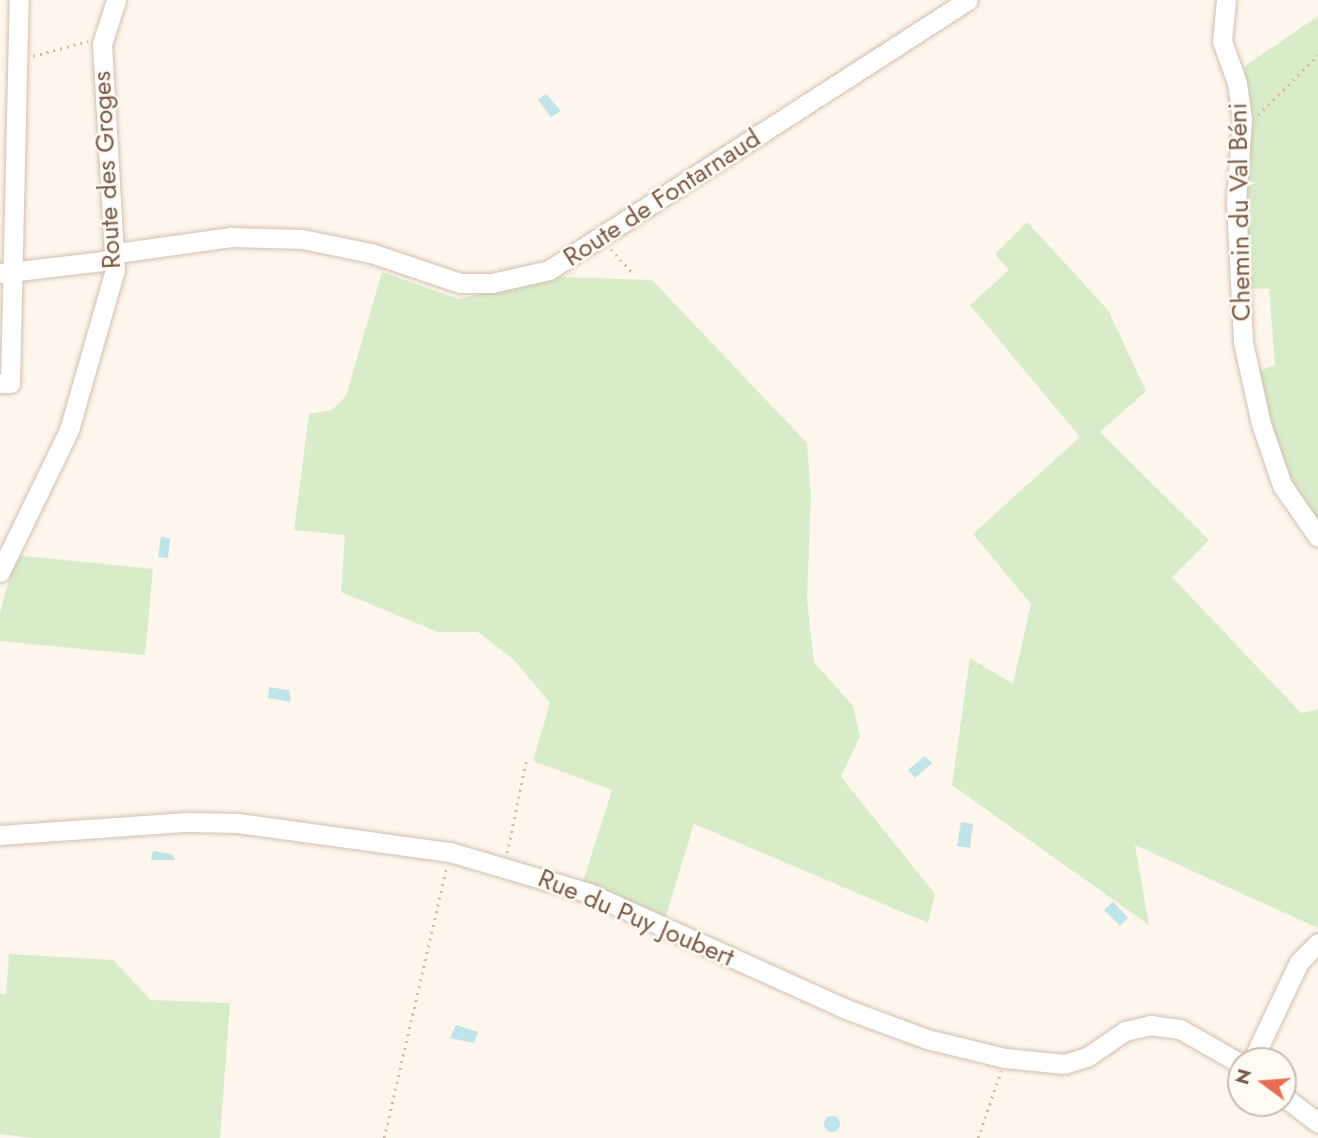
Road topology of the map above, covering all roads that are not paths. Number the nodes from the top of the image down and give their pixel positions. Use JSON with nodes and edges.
{"nodes":[{"id":1,"x":19,"y":0,"type":"edge"},
{"id":2,"x":116,"y":0,"type":"edge"},
{"id":3,"x":968,"y":0,"type":"edge"},
{"id":4,"x":1226,"y":0,"type":"edge"},
{"id":5,"x":9,"y":32,"type":"edge"},
{"id":6,"x":110,"y":257,"type":"junction"},
{"id":7,"x":6,"y":273,"type":"edge"},
{"id":8,"x":0,"y":383,"type":"edge"},
{"id":9,"x":1318,"y":537,"type":"edge"},
{"id":10,"x":6,"y":538,"type":"edge"},
{"id":11,"x":0,"y":572,"type":"edge"},
{"id":12,"x":0,"y":835,"type":"edge"},
{"id":13,"x":1318,"y":943,"type":"edge"},
{"id":14,"x":1259,"y":1047,"type":"edge"},
{"id":15,"x":1227,"y":1056,"type":"edge"},
{"id":16,"x":1297,"y":1107,"type":"edge"},
{"id":17,"x":1318,"y":1123,"type":"edge"}],
"edges":[{"from":1,"to":5,"type":"street"},
{"from":2,"to":6,"type":"street","name":"Route des Groges"},
{"from":3,"to":6,"type":"street","name":"Route de Fontarnaud"},
{"from":4,"to":9,"type":"street","name":"Chemin du Val Béni"},
{"from":5,"to":7,"type":"street"},
{"from":6,"to":7,"type":"street","name":"Route de Fontarnaud"},
{"from":6,"to":10,"type":"street","name":"Route des Groges"},
{"from":7,"to":8,"type":"street"},
{"from":10,"to":11,"type":"street","name":"Route des Groges"},
{"from":12,"to":15,"type":"street","name":"Rue du Puy Joubert"},
{"from":13,"to":14,"type":"street"},
{"from":16,"to":17,"type":"street"}]}
